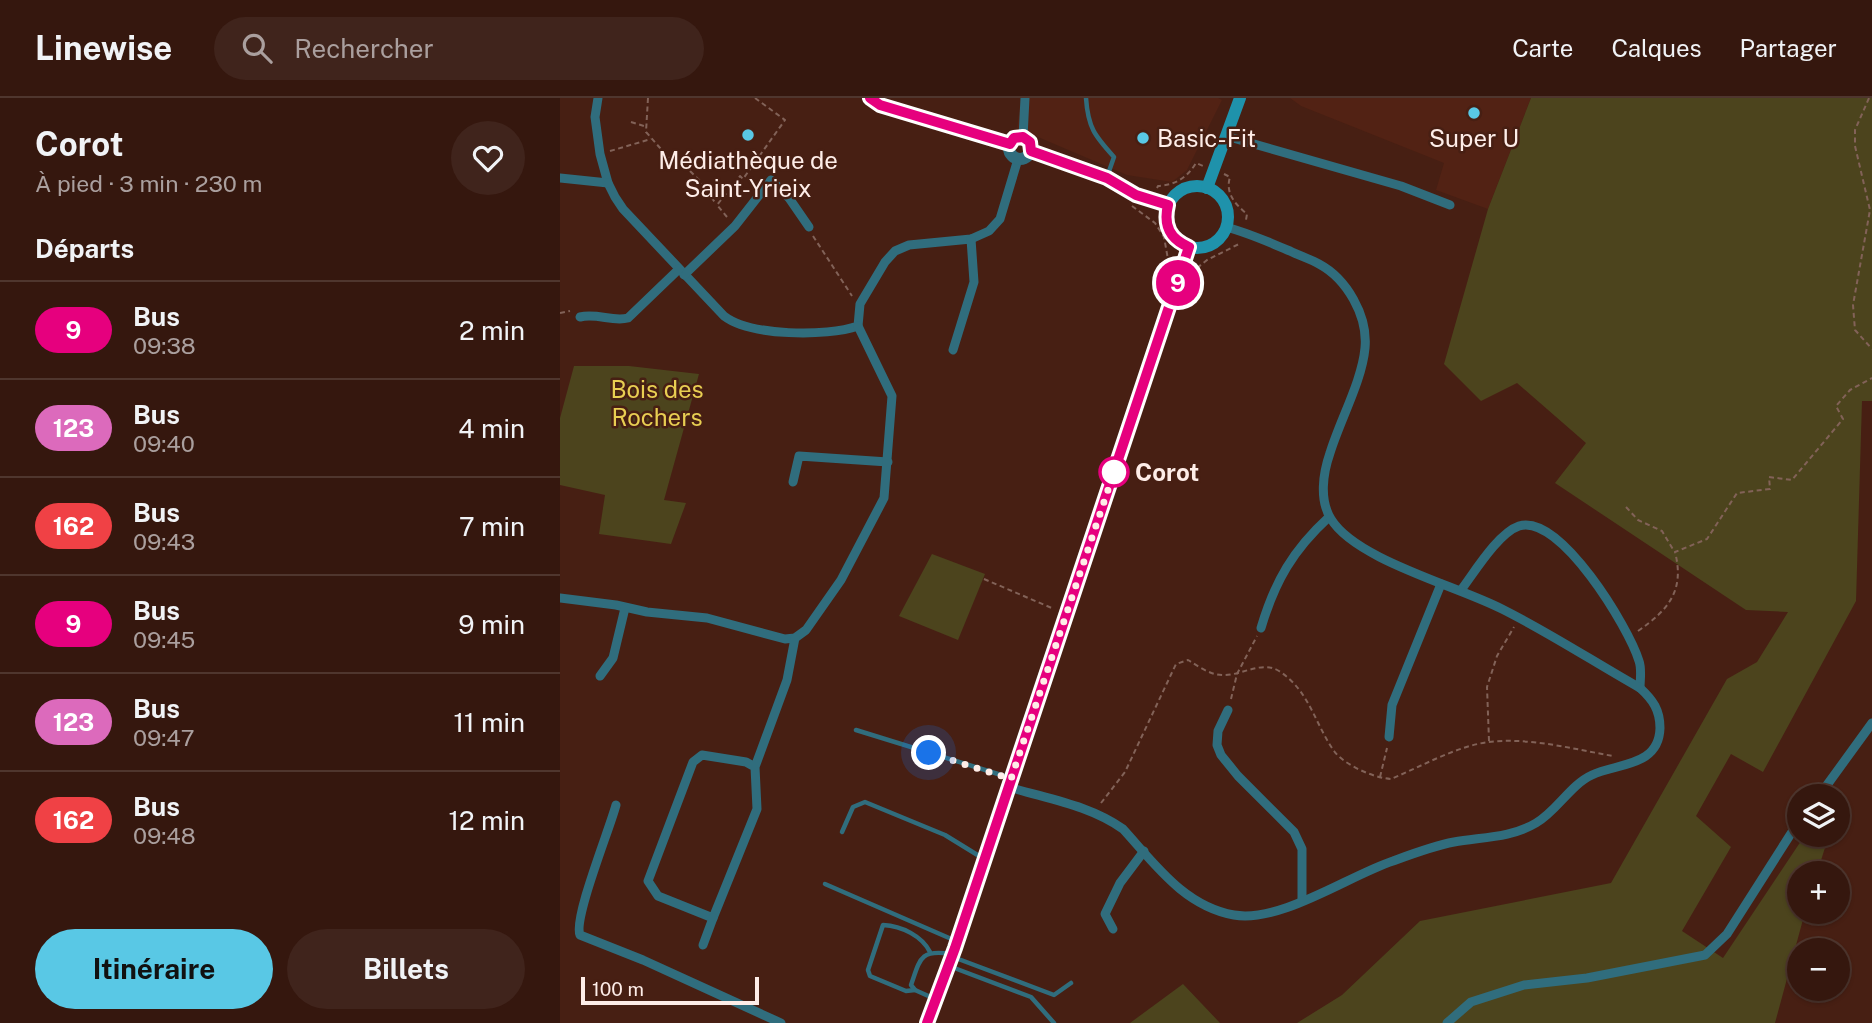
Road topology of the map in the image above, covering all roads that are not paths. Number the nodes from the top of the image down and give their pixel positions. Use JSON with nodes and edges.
{"nodes":[{"id":1,"x":598,"y":98,"type":"edge"},
{"id":2,"x":870,"y":98,"type":"edge"},
{"id":3,"x":1026,"y":98,"type":"edge"},
{"id":4,"x":1086,"y":98,"type":"edge"},
{"id":5,"x":1240,"y":98,"type":"edge"},
{"id":6,"x":1226,"y":136,"type":"junction"},
{"id":7,"x":1023,"y":137,"type":"junction"},
{"id":8,"x":1010,"y":144,"type":"junction"},
{"id":9,"x":1031,"y":151,"type":"junction"},
{"id":10,"x":1018,"y":159,"type":"junction"},
{"id":11,"x":560,"y":178,"type":"edge"},
{"id":12,"x":1107,"y":178,"type":"junction"},
{"id":13,"x":608,"y":183,"type":"junction"},
{"id":14,"x":1207,"y":188,"type":"junction"},
{"id":15,"x":1168,"y":205,"type":"junction"},
{"id":16,"x":1450,"y":205,"type":"dead end"},
{"id":17,"x":1226,"y":227,"type":"junction"},
{"id":18,"x":809,"y":228,"type":"road end"},
{"id":19,"x":971,"y":239,"type":"junction"},
{"id":20,"x":1189,"y":247,"type":"junction"},
{"id":21,"x":682,"y":272,"type":"junction"},
{"id":22,"x":580,"y":317,"type":"dead end"},
{"id":23,"x":858,"y":326,"type":"junction"},
{"id":24,"x":953,"y":350,"type":"dead end"},
{"id":25,"x":888,"y":462,"type":"junction"},
{"id":26,"x":793,"y":482,"type":"dead end"},
{"id":27,"x":1329,"y":517,"type":"junction"},
{"id":28,"x":1441,"y":584,"type":"junction"},
{"id":29,"x":1461,"y":590,"type":"junction"},
{"id":30,"x":560,"y":598,"type":"edge"},
{"id":31,"x":625,"y":608,"type":"junction"},
{"id":32,"x":1261,"y":628,"type":"road end"},
{"id":33,"x":796,"y":638,"type":"junction"},
{"id":34,"x":600,"y":676,"type":"dead end"},
{"id":35,"x":1640,"y":688,"type":"junction"},
{"id":36,"x":1228,"y":710,"type":"road end"},
{"id":37,"x":1872,"y":723,"type":"edge"},
{"id":38,"x":856,"y":730,"type":"dead end"},
{"id":39,"x":1389,"y":737,"type":"road end"},
{"id":40,"x":754,"y":767,"type":"junction"},
{"id":41,"x":1010,"y":783,"type":"junction"},
{"id":42,"x":1828,"y":784,"type":"edge"},
{"id":43,"x":617,"y":805,"type":"dead end"},
{"id":44,"x":842,"y":832,"type":"dead end"},
{"id":45,"x":1787,"y":840,"type":"edge"},
{"id":46,"x":1144,"y":851,"type":"junction"},
{"id":47,"x":985,"y":859,"type":"junction"},
{"id":48,"x":825,"y":884,"type":"dead end"},
{"id":49,"x":1302,"y":901,"type":"junction"},
{"id":50,"x":713,"y":918,"type":"junction"},
{"id":51,"x":1113,"y":929,"type":"dead end"},
{"id":52,"x":957,"y":941,"type":"junction"},
{"id":53,"x":703,"y":945,"type":"dead end"},
{"id":54,"x":930,"y":952,"type":"junction"},
{"id":55,"x":951,"y":959,"type":"junction"},
{"id":56,"x":1071,"y":983,"type":"dead end"},
{"id":57,"x":915,"y":990,"type":"junction"},
{"id":58,"x":936,"y":999,"type":"junction"},
{"id":59,"x":780,"y":1023,"type":"edge"},
{"id":60,"x":927,"y":1023,"type":"edge"},
{"id":61,"x":1054,"y":1023,"type":"edge"},
{"id":62,"x":1447,"y":1023,"type":"edge"}],
"edges":[{"from":1,"to":13,"type":"street"},
{"from":2,"to":8,"type":"street"},
{"from":3,"to":7,"type":"street"},
{"from":4,"to":12,"type":"lane"},
{"from":5,"to":6,"type":"main road"},
{"from":6,"to":14,"type":"main road"},
{"from":6,"to":16,"type":"street"},
{"from":7,"to":8,"type":"street"},
{"from":7,"to":9,"type":"street"},
{"from":8,"to":10,"type":"street"},
{"from":9,"to":10,"type":"street"},
{"from":9,"to":12,"type":"street"},
{"from":10,"to":19,"type":"street"},
{"from":11,"to":13,"type":"street"},
{"from":12,"to":15,"type":"street"},
{"from":13,"to":21,"type":"street"},
{"from":14,"to":15,"type":"main road"},
{"from":14,"to":17,"type":"main road"},
{"from":15,"to":20,"type":"main road"},
{"from":17,"to":20,"type":"main road"},
{"from":17,"to":27,"type":"street"},
{"from":18,"to":21,"type":"street"},
{"from":19,"to":23,"type":"street"},
{"from":19,"to":24,"type":"street"},
{"from":20,"to":41,"type":"main road"},
{"from":21,"to":22,"type":"street"},
{"from":21,"to":23,"type":"street"},
{"from":23,"to":25,"type":"street"},
{"from":25,"to":26,"type":"street"},
{"from":25,"to":33,"type":"street"},
{"from":27,"to":28,"type":"street"},
{"from":27,"to":32,"type":"street"},
{"from":28,"to":29,"type":"street"},
{"from":28,"to":39,"type":"street"},
{"from":29,"to":35,"type":"street"},
{"from":29,"to":35,"type":"street"},
{"from":30,"to":31,"type":"street"},
{"from":31,"to":33,"type":"street"},
{"from":31,"to":34,"type":"street"},
{"from":33,"to":40,"type":"street"},
{"from":35,"to":49,"type":"street"},
{"from":36,"to":49,"type":"street"},
{"from":37,"to":42,"type":"street"},
{"from":38,"to":41,"type":"lane"},
{"from":40,"to":50,"type":"street"},
{"from":40,"to":50,"type":"street"},
{"from":41,"to":46,"type":"street"},
{"from":41,"to":47,"type":"main road"},
{"from":43,"to":59,"type":"street"},
{"from":44,"to":47,"type":"lane"},
{"from":45,"to":62,"type":"street"},
{"from":46,"to":49,"type":"street"},
{"from":46,"to":51,"type":"street"},
{"from":47,"to":52,"type":"main road"},
{"from":48,"to":52,"type":"lane"},
{"from":50,"to":53,"type":"street"},
{"from":52,"to":55,"type":"main road"},
{"from":54,"to":55,"type":"lane"},
{"from":54,"to":57,"type":"lane"},
{"from":54,"to":57,"type":"lane"},
{"from":55,"to":56,"type":"lane"},
{"from":55,"to":58,"type":"main road"},
{"from":55,"to":61,"type":"lane"},
{"from":57,"to":58,"type":"lane"},
{"from":58,"to":60,"type":"main road"}]}
